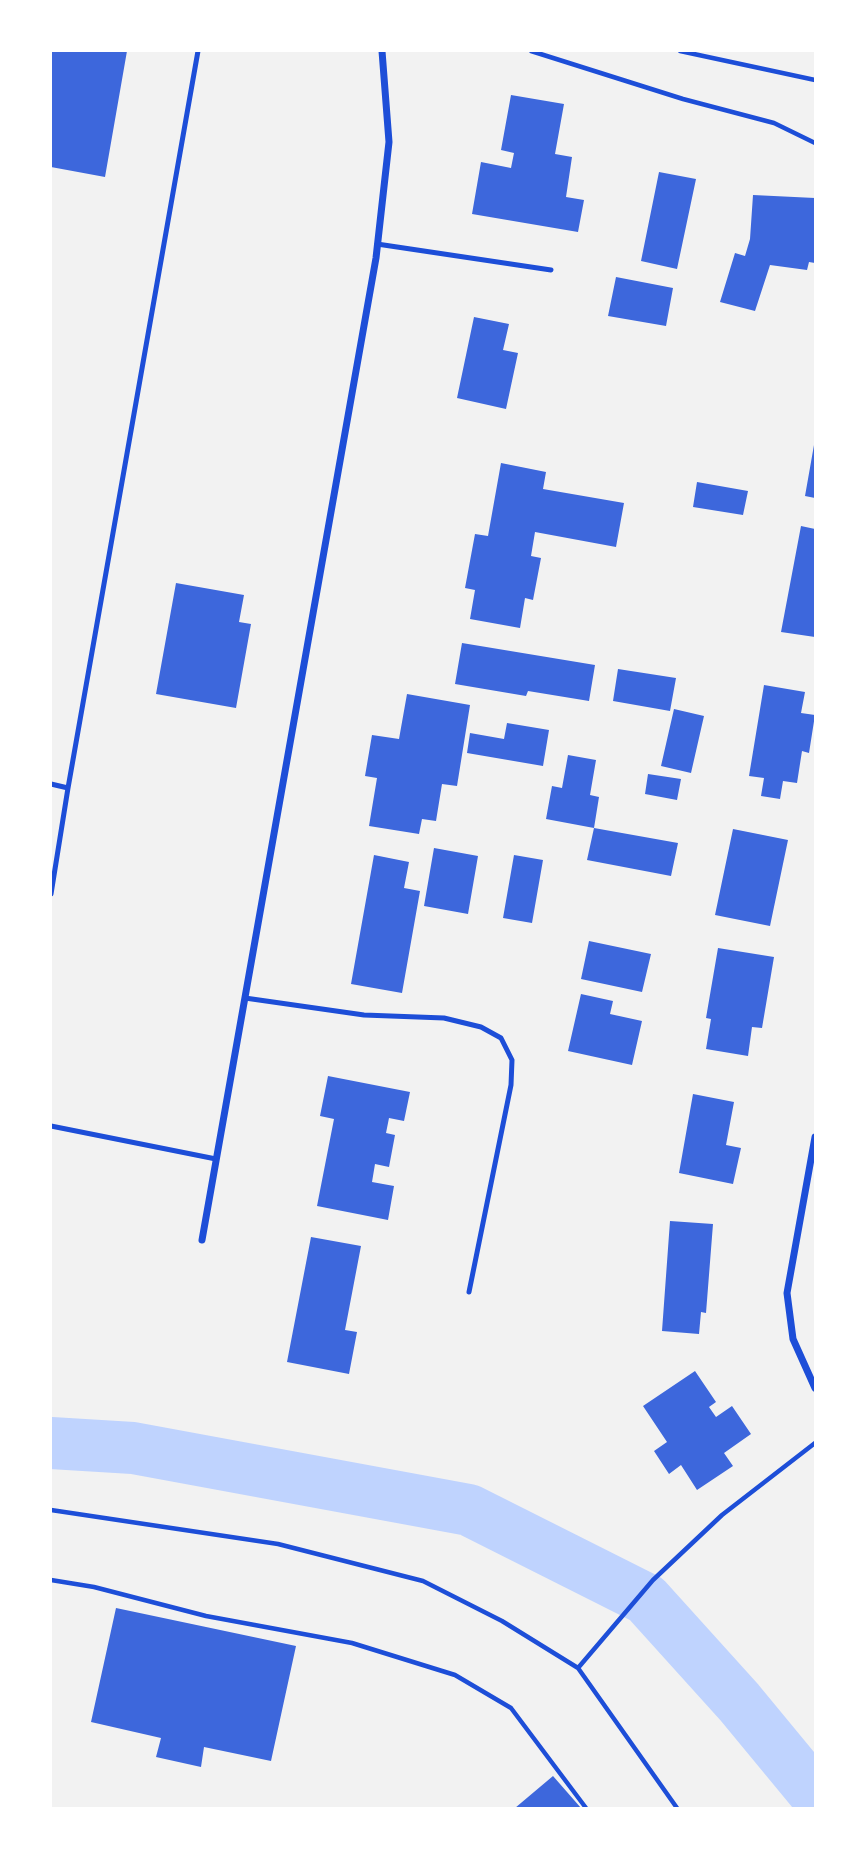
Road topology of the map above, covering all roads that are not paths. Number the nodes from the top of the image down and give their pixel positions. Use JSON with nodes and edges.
{"nodes":[{"id":1,"x":198,"y":51,"type":"edge"},
{"id":2,"x":382,"y":51,"type":"edge"},
{"id":3,"x":377,"y":244,"type":"junction"},
{"id":4,"x":551,"y":270,"type":"dead end"},
{"id":5,"x":51,"y":785,"type":"edge"},
{"id":6,"x":68,"y":788,"type":"junction"},
{"id":7,"x":51,"y":894,"type":"edge"},
{"id":8,"x":245,"y":998,"type":"junction"},
{"id":9,"x":51,"y":1126,"type":"edge"},
{"id":10,"x":815,"y":1137,"type":"edge"},
{"id":11,"x":216,"y":1159,"type":"junction"},
{"id":12,"x":202,"y":1240,"type":"dead end"},
{"id":13,"x":469,"y":1292,"type":"dead end"},
{"id":14,"x":815,"y":1388,"type":"edge"}],
"edges":[{"from":1,"to":6,"type":"lane"},
{"from":2,"to":3,"type":"street"},
{"from":3,"to":4,"type":"lane"},
{"from":3,"to":8,"type":"street"},
{"from":5,"to":6,"type":"lane"},
{"from":6,"to":7,"type":"lane"},
{"from":8,"to":11,"type":"street"},
{"from":8,"to":13,"type":"lane"},
{"from":9,"to":11,"type":"lane"},
{"from":10,"to":14,"type":"street"},
{"from":11,"to":12,"type":"street"}]}
